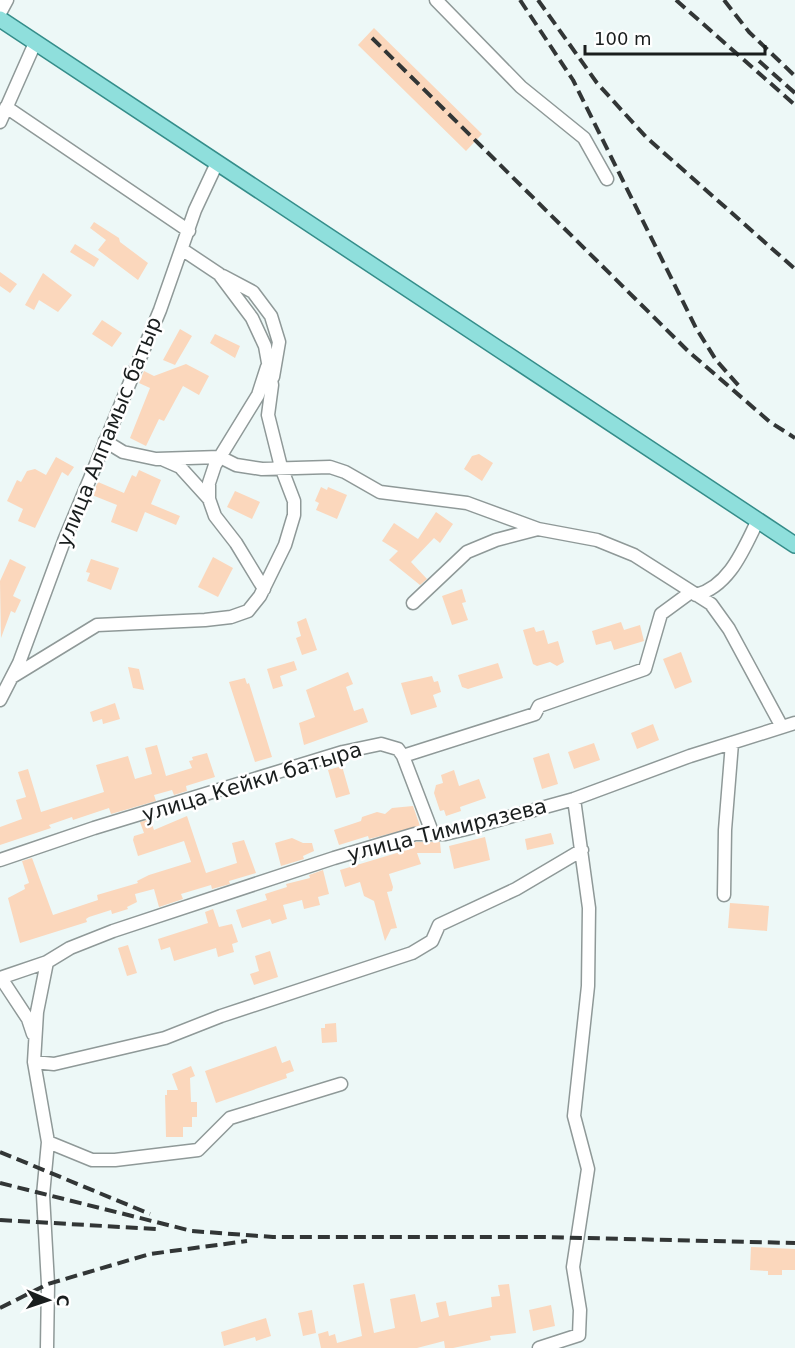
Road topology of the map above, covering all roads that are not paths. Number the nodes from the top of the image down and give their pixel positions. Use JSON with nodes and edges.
{"nodes":[{"id":1,"x":8,"y":0,"type":"edge"},
{"id":2,"x":436,"y":0,"type":"edge"},
{"id":3,"x":0,"y":13,"type":"edge"},
{"id":4,"x":0,"y":19,"type":"edge"},
{"id":5,"x":36,"y":43,"type":"junction"},
{"id":6,"x":2,"y":113,"type":"edge"},
{"id":7,"x":217,"y":163,"type":"junction"},
{"id":8,"x":607,"y":179,"type":"dead end"},
{"id":9,"x":189,"y":231,"type":"junction"},
{"id":10,"x":183,"y":250,"type":"junction"},
{"id":11,"x":219,"y":274,"type":"junction"},
{"id":12,"x":268,"y":363,"type":"junction"},
{"id":13,"x":272,"y":386,"type":"junction"},
{"id":14,"x":105,"y":441,"type":"junction"},
{"id":15,"x":220,"y":457,"type":"junction"},
{"id":16,"x":163,"y":459,"type":"junction"},
{"id":17,"x":281,"y":467,"type":"junction"},
{"id":18,"x":209,"y":499,"type":"junction"},
{"id":19,"x":758,"y":520,"type":"junction"},
{"id":20,"x":538,"y":529,"type":"junction"},
{"id":21,"x":795,"y":545,"type":"edge"},
{"id":22,"x":264,"y":589,"type":"junction"},
{"id":23,"x":694,"y":593,"type":"junction"},
{"id":24,"x":412,"y":603,"type":"dead end"},
{"id":25,"x":12,"y":677,"type":"junction"},
{"id":26,"x":0,"y":700,"type":"edge"},
{"id":27,"x":795,"y":723,"type":"edge"},
{"id":28,"x":782,"y":727,"type":"junction"},
{"id":29,"x":732,"y":743,"type":"junction"},
{"id":30,"x":403,"y":756,"type":"junction"},
{"id":31,"x":574,"y":799,"type":"junction"},
{"id":32,"x":432,"y":832,"type":"junction"},
{"id":33,"x":582,"y":850,"type":"junction"},
{"id":34,"x":0,"y":860,"type":"edge"},
{"id":35,"x":724,"y":895,"type":"dead end"},
{"id":36,"x":47,"y":962,"type":"junction"},
{"id":37,"x":0,"y":978,"type":"edge"},
{"id":38,"x":34,"y":1038,"type":"junction"},
{"id":39,"x":34,"y":1062,"type":"junction"},
{"id":40,"x":341,"y":1084,"type":"dead end"},
{"id":41,"x":48,"y":1142,"type":"junction"},
{"id":42,"x":47,"y":1348,"type":"edge"},
{"id":43,"x":539,"y":1348,"type":"edge"}],
"edges":[{"from":1,"to":3,"type":"street"},
{"from":2,"to":8,"type":"street"},
{"from":4,"to":5,"type":"main road"},
{"from":5,"to":6,"type":"street"},
{"from":5,"to":7,"type":"main road"},
{"from":6,"to":9,"type":"street"},
{"from":7,"to":9,"type":"street","name":"улица Алпамыс батыр"},
{"from":7,"to":19,"type":"main road"},
{"from":9,"to":10,"type":"street","name":"улица Алпамыс батыр"},
{"from":10,"to":11,"type":"street"},
{"from":10,"to":14,"type":"street","name":"улица Алпамыс батыр"},
{"from":11,"to":12,"type":"street"},
{"from":11,"to":13,"type":"street"},
{"from":12,"to":13,"type":"street"},
{"from":12,"to":15,"type":"street"},
{"from":13,"to":17,"type":"street"},
{"from":14,"to":16,"type":"street"},
{"from":14,"to":25,"type":"street","name":"улица Алпамыс батыр"},
{"from":15,"to":16,"type":"street"},
{"from":15,"to":17,"type":"street"},
{"from":15,"to":18,"type":"street"},
{"from":16,"to":18,"type":"street"},
{"from":17,"to":20,"type":"street"},
{"from":17,"to":22,"type":"street"},
{"from":18,"to":22,"type":"street"},
{"from":19,"to":21,"type":"main road"},
{"from":19,"to":23,"type":"street"},
{"from":20,"to":23,"type":"street"},
{"from":20,"to":24,"type":"street"},
{"from":22,"to":25,"type":"street"},
{"from":23,"to":28,"type":"street"},
{"from":23,"to":30,"type":"street"},
{"from":25,"to":26,"type":"street","name":"улица Алпамыс батыр"},
{"from":27,"to":28,"type":"street","name":"улица Тимирязева"},
{"from":28,"to":29,"type":"street","name":"улица Тимирязева"},
{"from":29,"to":31,"type":"street","name":"улица Тимирязева"},
{"from":29,"to":35,"type":"street"},
{"from":30,"to":32,"type":"street"},
{"from":30,"to":34,"type":"street","name":"улица Кейки батыра"},
{"from":31,"to":32,"type":"street","name":"улица Тимирязева"},
{"from":31,"to":33,"type":"street"},
{"from":32,"to":36,"type":"street","name":"улица Тимирязева"},
{"from":33,"to":39,"type":"street"},
{"from":33,"to":43,"type":"street"},
{"from":36,"to":37,"type":"street","name":"улица Тимирязева"},
{"from":36,"to":38,"type":"street"},
{"from":37,"to":38,"type":"street"},
{"from":38,"to":39,"type":"street"},
{"from":39,"to":41,"type":"street"},
{"from":40,"to":41,"type":"street"},
{"from":41,"to":42,"type":"street"}]}
